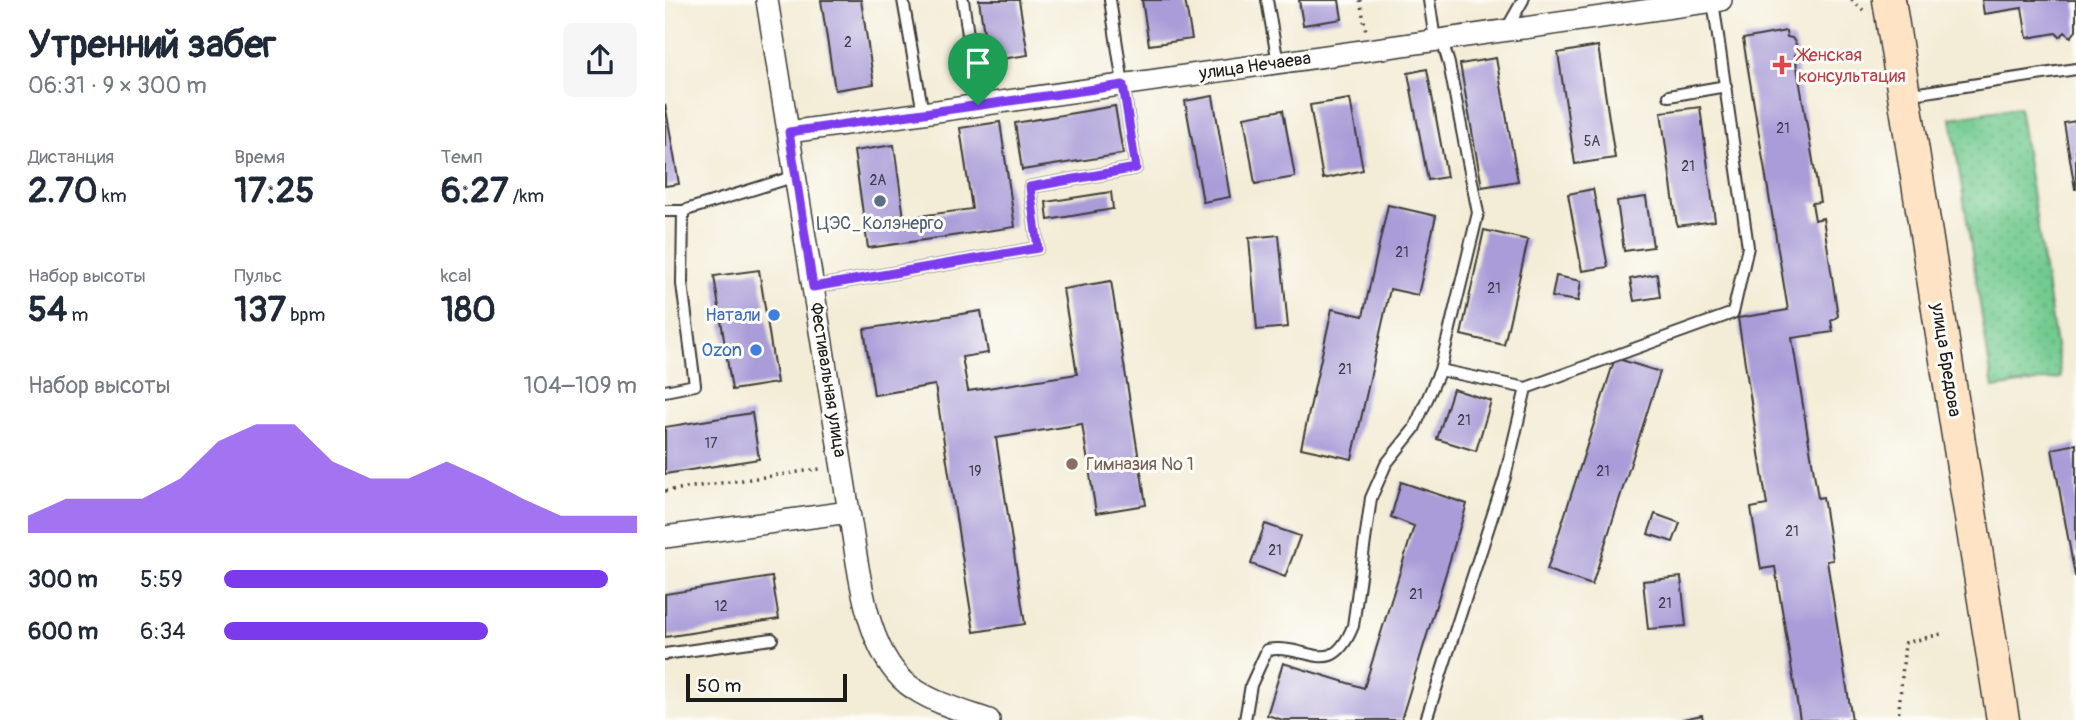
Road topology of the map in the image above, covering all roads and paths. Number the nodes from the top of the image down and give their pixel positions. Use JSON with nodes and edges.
{"nodes":[{"id":1,"x":767,"y":0,"type":"edge"},
{"id":2,"x":902,"y":0,"type":"edge"},
{"id":3,"x":963,"y":0,"type":"edge"},
{"id":4,"x":1110,"y":0,"type":"edge"},
{"id":5,"x":1267,"y":0,"type":"edge"},
{"id":6,"x":1360,"y":0,"type":"edge"},
{"id":7,"x":1429,"y":0,"type":"edge"},
{"id":8,"x":1517,"y":0,"type":"edge"},
{"id":9,"x":1523,"y":0,"type":"edge"},
{"id":10,"x":1889,"y":0,"type":"edge"},
{"id":11,"x":1717,"y":1,"type":"edge"},
{"id":12,"x":1506,"y":30,"type":"junction"},
{"id":13,"x":1367,"y":37,"type":"dead end"},
{"id":14,"x":1439,"y":40,"type":"junction"},
{"id":15,"x":1278,"y":63,"type":"junction"},
{"id":16,"x":2076,"y":69,"type":"edge"},
{"id":17,"x":1123,"y":85,"type":"junction"},
{"id":18,"x":1725,"y":86,"type":"junction"},
{"id":19,"x":1904,"y":95,"type":"junction"},
{"id":20,"x":1669,"y":96,"type":"dead end"},
{"id":21,"x":978,"y":105,"type":"junction"},
{"id":22,"x":923,"y":113,"type":"junction"},
{"id":23,"x":789,"y":132,"type":"junction"},
{"id":24,"x":796,"y":176,"type":"junction"},
{"id":25,"x":665,"y":211,"type":"edge"},
{"id":26,"x":683,"y":211,"type":"junction"},
{"id":27,"x":813,"y":287,"type":"junction"},
{"id":28,"x":1440,"y":370,"type":"junction"},
{"id":29,"x":1526,"y":388,"type":"junction"},
{"id":30,"x":665,"y":391,"type":"edge"},
{"id":31,"x":842,"y":465,"type":"junction"},
{"id":32,"x":665,"y":491,"type":"edge"},
{"id":33,"x":849,"y":512,"type":"junction"},
{"id":34,"x":665,"y":537,"type":"edge"},
{"id":35,"x":1945,"y":633,"type":"dead end"},
{"id":36,"x":772,"y":639,"type":"dead end"},
{"id":37,"x":665,"y":654,"type":"edge"},
{"id":38,"x":989,"y":720,"type":"edge"},
{"id":39,"x":1245,"y":720,"type":"edge"},
{"id":40,"x":1426,"y":720,"type":"edge"},
{"id":41,"x":1898,"y":720,"type":"edge"},
{"id":42,"x":2003,"y":720,"type":"edge"}],
"edges":[{"from":1,"to":23,"type":"street","name":"Фестивальная улица"},
{"from":2,"to":22,"type":"lane"},
{"from":3,"to":21,"type":"lane"},
{"from":4,"to":17,"type":"lane"},
{"from":5,"to":15,"type":"lane"},
{"from":6,"to":13,"type":"path"},
{"from":7,"to":14,"type":"lane"},
{"from":8,"to":12,"type":"lane"},
{"from":9,"to":12,"type":"lane"},
{"from":10,"to":19,"type":"street","name":"улица Бредова"},
{"from":11,"to":12,"type":"street","name":"улица Нечаева"},
{"from":11,"to":18,"type":"lane"},
{"from":12,"to":14,"type":"street","name":"улица Нечаева"},
{"from":14,"to":15,"type":"street","name":"улица Нечаева"},
{"from":14,"to":28,"type":"lane"},
{"from":15,"to":17,"type":"street","name":"улица Нечаева"},
{"from":16,"to":19,"type":"lane"},
{"from":17,"to":21,"type":"street","name":"улица Нечаева"},
{"from":17,"to":27,"type":"lane"},
{"from":18,"to":20,"type":"lane"},
{"from":18,"to":29,"type":"lane"},
{"from":19,"to":42,"type":"street","name":"улица Бредова"},
{"from":21,"to":22,"type":"street","name":"улица Нечаева"},
{"from":22,"to":23,"type":"street","name":"улица Нечаева"},
{"from":23,"to":24,"type":"street","name":"Фестивальная улица"},
{"from":24,"to":26,"type":"lane"},
{"from":24,"to":27,"type":"street","name":"Фестивальная улица"},
{"from":25,"to":26,"type":"lane"},
{"from":26,"to":30,"type":"lane"},
{"from":27,"to":31,"type":"street","name":"Фестивальная улица"},
{"from":28,"to":29,"type":"lane"},
{"from":28,"to":39,"type":"lane"},
{"from":29,"to":40,"type":"lane"},
{"from":31,"to":32,"type":"path"},
{"from":31,"to":33,"type":"street","name":"Фестивальная улица"},
{"from":33,"to":34,"type":"street"},
{"from":33,"to":38,"type":"street","name":"Фестивальная улица"},
{"from":35,"to":41,"type":"path"},
{"from":36,"to":37,"type":"lane"}]}
